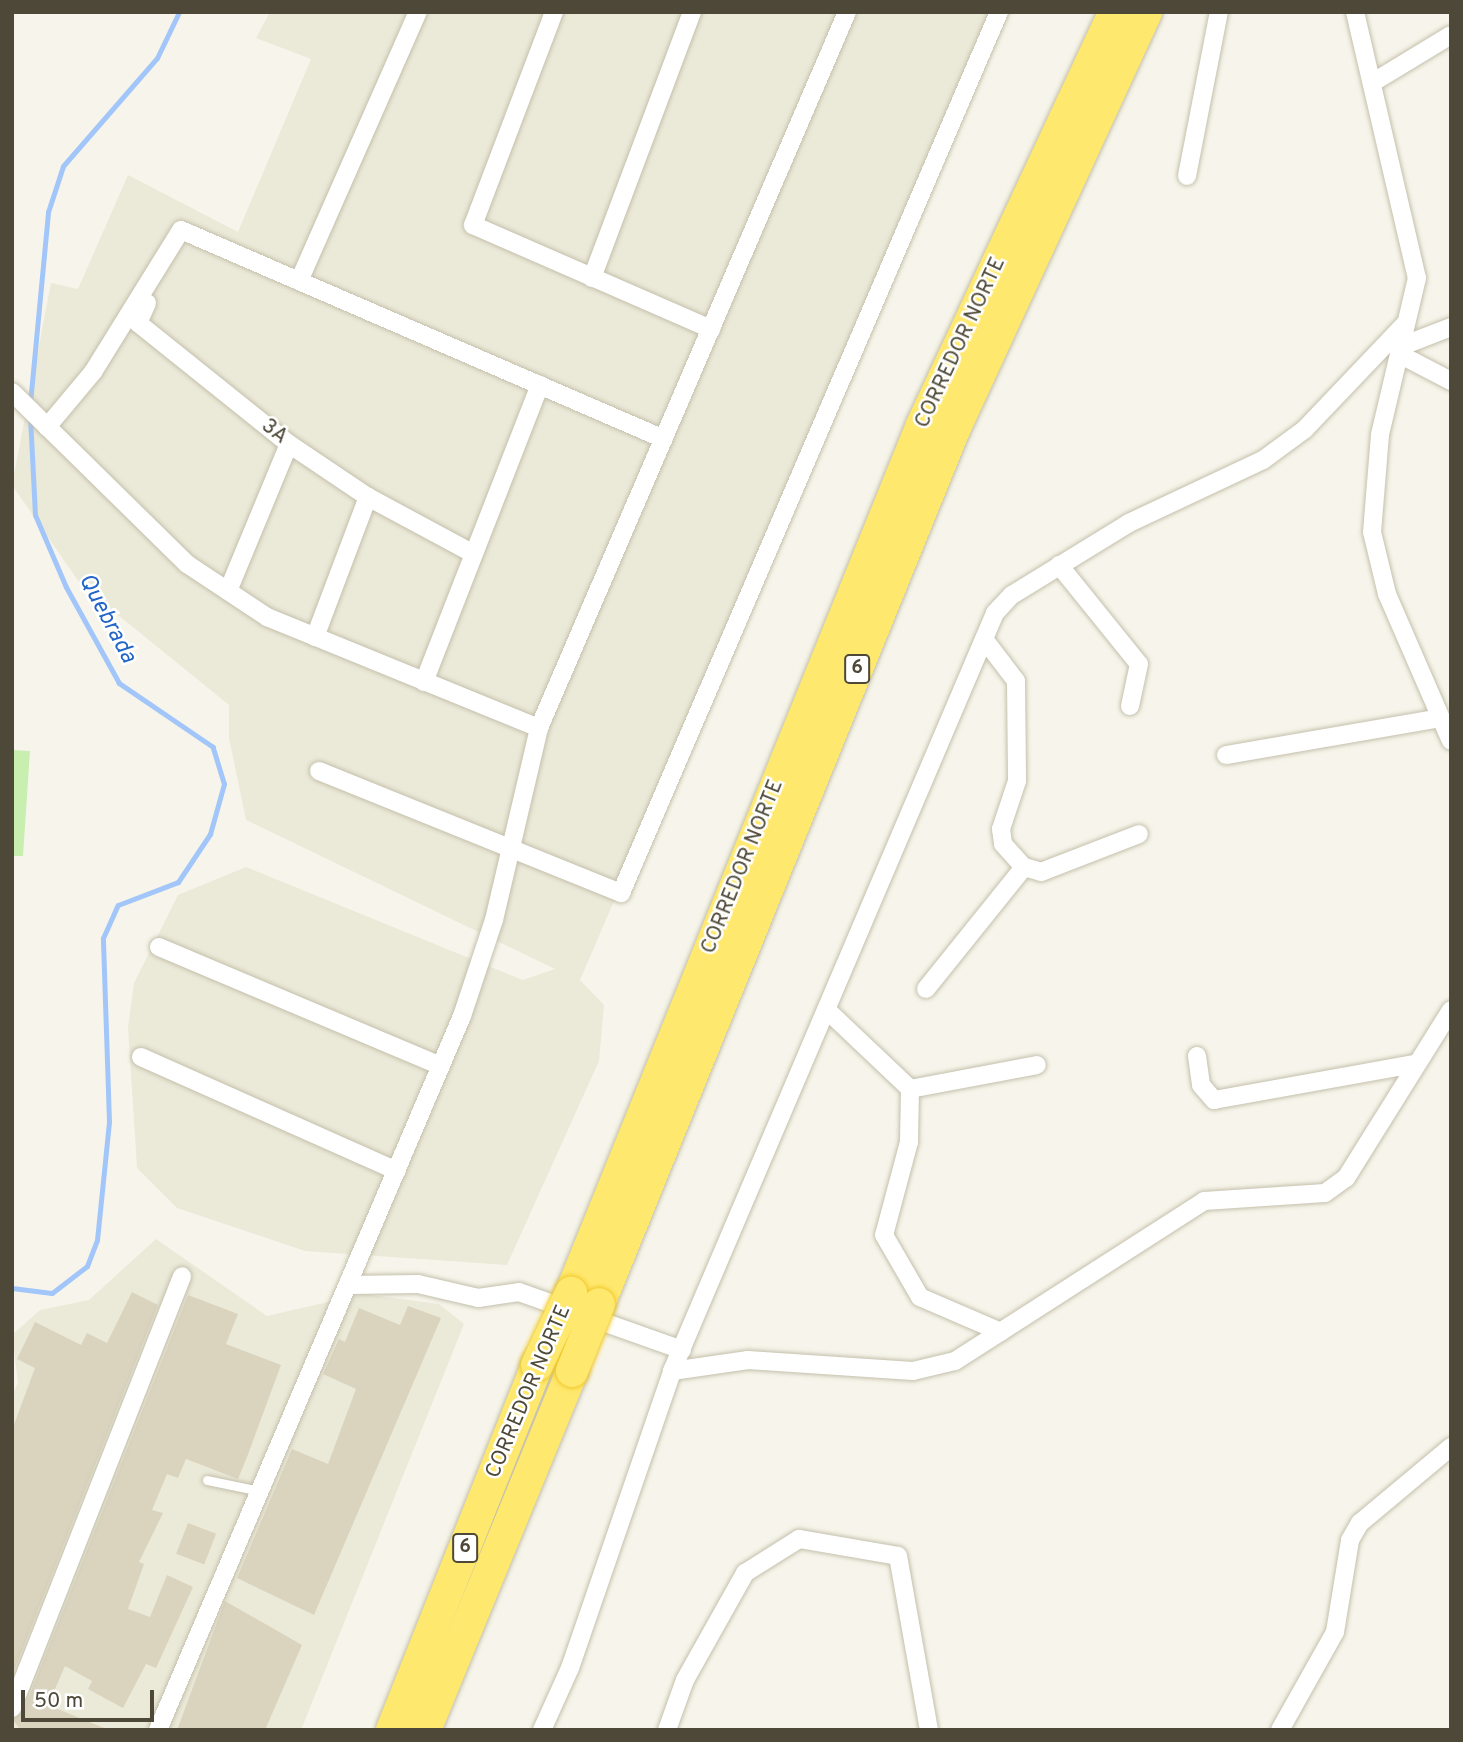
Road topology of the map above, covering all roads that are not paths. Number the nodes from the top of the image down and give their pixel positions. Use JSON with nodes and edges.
{"nodes":[{"id":1,"x":418,"y":12,"type":"edge"},
{"id":2,"x":554,"y":12,"type":"edge"},
{"id":3,"x":692,"y":12,"type":"edge"},
{"id":4,"x":846,"y":12,"type":"edge"},
{"id":5,"x":999,"y":12,"type":"edge"},
{"id":6,"x":1146,"y":12,"type":"edge"},
{"id":7,"x":1219,"y":12,"type":"edge"},
{"id":8,"x":1355,"y":12,"type":"edge"},
{"id":9,"x":1117,"y":29,"type":"edge"},
{"id":10,"x":1451,"y":35,"type":"edge"},
{"id":11,"x":1372,"y":83,"type":"junction"},
{"id":12,"x":1187,"y":176,"type":"dead end"},
{"id":13,"x":159,"y":266,"type":"junction"},
{"id":14,"x":592,"y":278,"type":"junction"},
{"id":15,"x":300,"y":279,"type":"junction"},
{"id":16,"x":1406,"y":323,"type":"junction"},
{"id":17,"x":1451,"y":327,"type":"edge"},
{"id":18,"x":711,"y":329,"type":"junction"},
{"id":19,"x":1400,"y":350,"type":"junction"},
{"id":20,"x":1451,"y":381,"type":"edge"},
{"id":21,"x":540,"y":385,"type":"junction"},
{"id":22,"x":12,"y":392,"type":"edge"},
{"id":23,"x":44,"y":424,"type":"junction"},
{"id":24,"x":664,"y":439,"type":"junction"},
{"id":25,"x":289,"y":444,"type":"junction"},
{"id":26,"x":368,"y":497,"type":"junction"},
{"id":27,"x":474,"y":554,"type":"junction"},
{"id":28,"x":1059,"y":565,"type":"junction"},
{"id":29,"x":228,"y":591,"type":"junction"},
{"id":30,"x":315,"y":636,"type":"junction"},
{"id":31,"x":984,"y":639,"type":"junction"},
{"id":32,"x":424,"y":682,"type":"junction"},
{"id":33,"x":1130,"y":706,"type":"dead end"},
{"id":34,"x":1440,"y":718,"type":"junction"},
{"id":35,"x":539,"y":728,"type":"junction"},
{"id":36,"x":1451,"y":741,"type":"edge"},
{"id":37,"x":1226,"y":755,"type":"dead end"},
{"id":38,"x":319,"y":771,"type":"dead end"},
{"id":39,"x":1139,"y":834,"type":"dead end"},
{"id":40,"x":509,"y":847,"type":"junction"},
{"id":41,"x":1024,"y":867,"type":"junction"},
{"id":42,"x":159,"y":947,"type":"dead end"},
{"id":43,"x":926,"y":989,"type":"dead end"},
{"id":44,"x":1451,"y":1010,"type":"edge"},
{"id":45,"x":829,"y":1012,"type":"junction"},
{"id":46,"x":1197,"y":1056,"type":"dead end"},
{"id":47,"x":141,"y":1057,"type":"dead end"},
{"id":48,"x":1415,"y":1064,"type":"junction"},
{"id":49,"x":1037,"y":1065,"type":"dead end"},
{"id":50,"x":441,"y":1066,"type":"junction"},
{"id":51,"x":910,"y":1089,"type":"junction"},
{"id":52,"x":397,"y":1171,"type":"junction"},
{"id":53,"x":182,"y":1276,"type":"dead end"},
{"id":54,"x":348,"y":1285,"type":"junction"},
{"id":55,"x":585,"y":1299,"type":"junction"},
{"id":56,"x":1001,"y":1332,"type":"junction"},
{"id":57,"x":682,"y":1350,"type":"junction"},
{"id":58,"x":673,"y":1371,"type":"junction"},
{"id":59,"x":1451,"y":1447,"type":"edge"},
{"id":60,"x":207,"y":1480,"type":"dead end"},
{"id":61,"x":260,"y":1491,"type":"junction"},
{"id":62,"x":12,"y":1708,"type":"edge"},
{"id":63,"x":158,"y":1730,"type":"edge"},
{"id":64,"x":392,"y":1730,"type":"edge"},
{"id":65,"x":425,"y":1730,"type":"edge"},
{"id":66,"x":541,"y":1730,"type":"edge"},
{"id":67,"x":667,"y":1730,"type":"edge"},
{"id":68,"x":929,"y":1730,"type":"edge"},
{"id":69,"x":1280,"y":1730,"type":"edge"}],
"edges":[{"from":1,"to":15,"type":"street"},
{"from":2,"to":14,"type":"street"},
{"from":3,"to":14,"type":"street"},
{"from":4,"to":18,"type":"street"},
{"from":5,"to":40,"type":"street"},
{"from":6,"to":9,"type":"highway","name":"CORREDOR NORTE","number":"6"},
{"from":7,"to":12,"type":"street"},
{"from":8,"to":11,"type":"street"},
{"from":9,"to":55,"type":"highway","name":"CORREDOR NORTE","number":"6"},
{"from":10,"to":11,"type":"street"},
{"from":11,"to":16,"type":"street"},
{"from":13,"to":15,"type":"street"},
{"from":13,"to":23,"type":"street"},
{"from":13,"to":25,"type":"street","name":"3A"},
{"from":14,"to":18,"type":"street"},
{"from":15,"to":21,"type":"street"},
{"from":16,"to":19,"type":"street"},
{"from":16,"to":28,"type":"street"},
{"from":17,"to":19,"type":"street"},
{"from":18,"to":24,"type":"street"},
{"from":19,"to":20,"type":"street"},
{"from":19,"to":34,"type":"street"},
{"from":21,"to":24,"type":"street"},
{"from":21,"to":27,"type":"street"},
{"from":22,"to":23,"type":"street"},
{"from":23,"to":29,"type":"street"},
{"from":24,"to":35,"type":"street"},
{"from":25,"to":26,"type":"street","name":"3A"},
{"from":25,"to":29,"type":"street"},
{"from":26,"to":27,"type":"street","name":"3A"},
{"from":26,"to":30,"type":"street"},
{"from":27,"to":32,"type":"street"},
{"from":28,"to":31,"type":"street"},
{"from":28,"to":33,"type":"street"},
{"from":29,"to":30,"type":"street"},
{"from":30,"to":32,"type":"street"},
{"from":31,"to":41,"type":"street"},
{"from":31,"to":45,"type":"street"},
{"from":32,"to":35,"type":"street"},
{"from":34,"to":36,"type":"street"},
{"from":34,"to":37,"type":"street"},
{"from":35,"to":40,"type":"street"},
{"from":38,"to":40,"type":"street"},
{"from":39,"to":41,"type":"street"},
{"from":40,"to":50,"type":"street"},
{"from":41,"to":43,"type":"street"},
{"from":42,"to":50,"type":"street"},
{"from":44,"to":48,"type":"street"},
{"from":45,"to":51,"type":"street"},
{"from":45,"to":57,"type":"street"},
{"from":46,"to":48,"type":"street"},
{"from":47,"to":52,"type":"street"},
{"from":48,"to":56,"type":"street"},
{"from":49,"to":51,"type":"street"},
{"from":50,"to":52,"type":"street"},
{"from":51,"to":56,"type":"street"},
{"from":52,"to":54,"type":"street"},
{"from":53,"to":62,"type":"street"},
{"from":54,"to":57,"type":"street"},
{"from":54,"to":61,"type":"street"},
{"from":55,"to":64,"type":"highway","name":"CORREDOR NORTE","number":"6","bridge":true},
{"from":55,"to":65,"type":"highway","name":"CORREDOR NORTE","number":"6","bridge":true},
{"from":56,"to":58,"type":"street"},
{"from":57,"to":58,"type":"street"},
{"from":58,"to":66,"type":"street"},
{"from":59,"to":69,"type":"street"},
{"from":60,"to":61,"type":"lane"},
{"from":61,"to":63,"type":"street"},
{"from":67,"to":68,"type":"street"}]}
